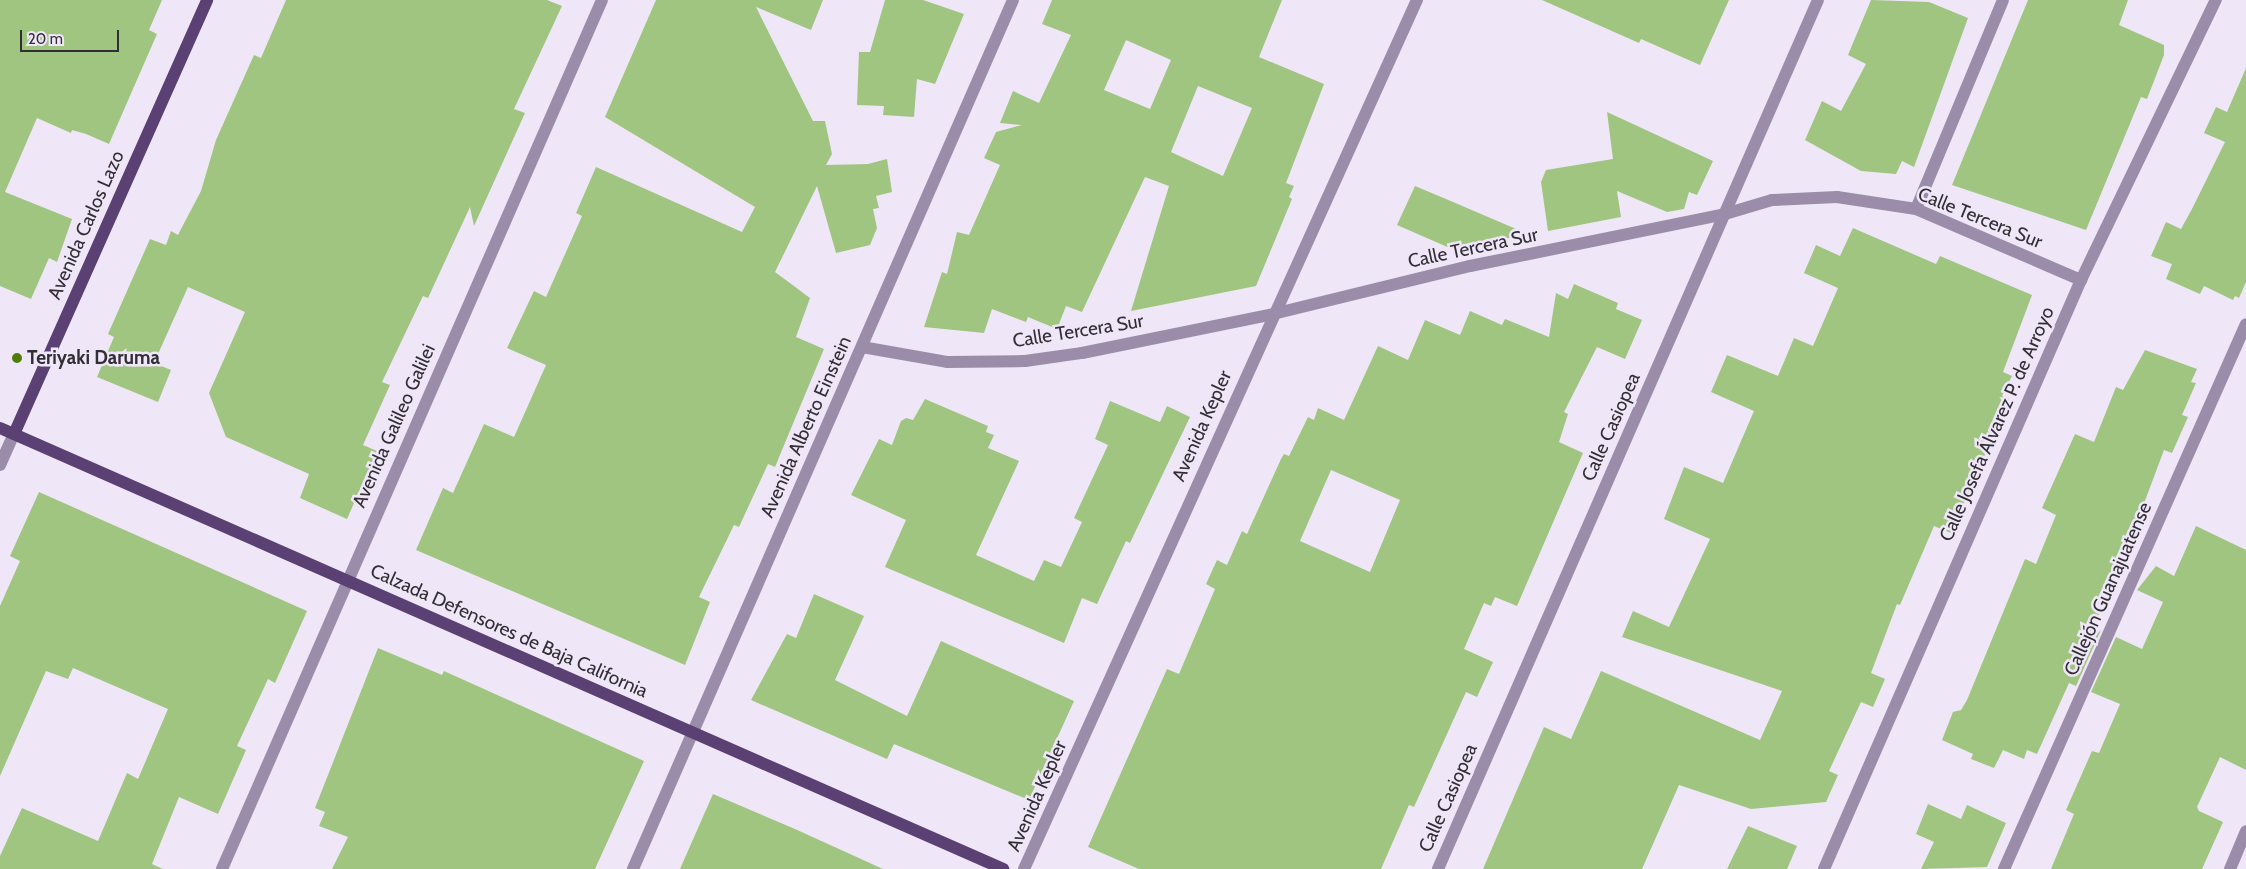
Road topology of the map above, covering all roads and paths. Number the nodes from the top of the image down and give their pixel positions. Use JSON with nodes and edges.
{"nodes":[{"id":1,"x":207,"y":0,"type":"edge"},
{"id":2,"x":602,"y":0,"type":"edge"},
{"id":3,"x":1014,"y":0,"type":"edge"},
{"id":4,"x":1417,"y":0,"type":"edge"},
{"id":5,"x":1818,"y":0,"type":"edge"},
{"id":6,"x":2003,"y":0,"type":"edge"},
{"id":7,"x":2216,"y":0,"type":"edge"},
{"id":8,"x":1916,"y":208,"type":"junction"},
{"id":9,"x":1725,"y":214,"type":"junction"},
{"id":10,"x":2080,"y":280,"type":"junction"},
{"id":11,"x":1273,"y":314,"type":"junction"},
{"id":12,"x":2246,"y":324,"type":"edge"},
{"id":13,"x":862,"y":347,"type":"junction"},
{"id":14,"x":2241,"y":349,"type":"edge"},
{"id":15,"x":0,"y":428,"type":"edge"},
{"id":16,"x":14,"y":434,"type":"junction"},
{"id":17,"x":0,"y":465,"type":"edge"},
{"id":18,"x":346,"y":580,"type":"junction"},
{"id":19,"x":693,"y":733,"type":"junction"},
{"id":20,"x":2246,"y":831,"type":"edge"},
{"id":21,"x":222,"y":869,"type":"edge"},
{"id":22,"x":633,"y":869,"type":"edge"},
{"id":23,"x":1003,"y":869,"type":"edge"},
{"id":24,"x":1024,"y":869,"type":"edge"},
{"id":25,"x":1438,"y":869,"type":"edge"},
{"id":26,"x":1824,"y":869,"type":"edge"},
{"id":27,"x":2004,"y":869,"type":"edge"},
{"id":28,"x":2230,"y":869,"type":"edge"}],
"edges":[{"from":1,"to":16,"type":"main road","name":"Avenida Carlos Lazo"},
{"from":2,"to":18,"type":"street","name":"Avenida Galileo Galilei"},
{"from":3,"to":13,"type":"street","name":"Avenida Alberto Einstein"},
{"from":4,"to":11,"type":"street","name":"Avenida Kepler"},
{"from":5,"to":9,"type":"street","name":"Calle Casiopea"},
{"from":6,"to":8,"type":"street"},
{"from":7,"to":10,"type":"street","name":"Calle Josefa Álvarez P. de Arroyo"},
{"from":8,"to":9,"type":"street","name":"Calle Tercera Sur"},
{"from":8,"to":10,"type":"street","name":"Calle Tercera Sur"},
{"from":9,"to":11,"type":"street","name":"Calle Tercera Sur"},
{"from":9,"to":25,"type":"street","name":"Calle Casiopea"},
{"from":10,"to":26,"type":"street","name":"Calle Josefa Álvarez P. de Arroyo"},
{"from":11,"to":13,"type":"street","name":"Calle Tercera Sur"},
{"from":11,"to":24,"type":"street","name":"Avenida Kepler"},
{"from":12,"to":14,"type":"street","name":"Callejón Guanajuatense"},
{"from":13,"to":19,"type":"street","name":"Avenida Alberto Einstein"},
{"from":14,"to":27,"type":"street","name":"Callejón Guanajuatense"},
{"from":15,"to":16,"type":"main road","name":"Calzada Defensores de Baja California"},
{"from":16,"to":17,"type":"street","name":"Avenida Carlos Lazo"},
{"from":16,"to":18,"type":"main road","name":"Calzada Defensores de Baja California"},
{"from":18,"to":19,"type":"main road","name":"Calzada Defensores de Baja California"},
{"from":18,"to":21,"type":"street","name":"Avenida Galileo Galilei"},
{"from":19,"to":22,"type":"street","name":"Avenida Alberto Einstein"},
{"from":19,"to":23,"type":"main road","name":"Calzada Defensores de Baja California"},
{"from":20,"to":28,"type":"street"}]}
